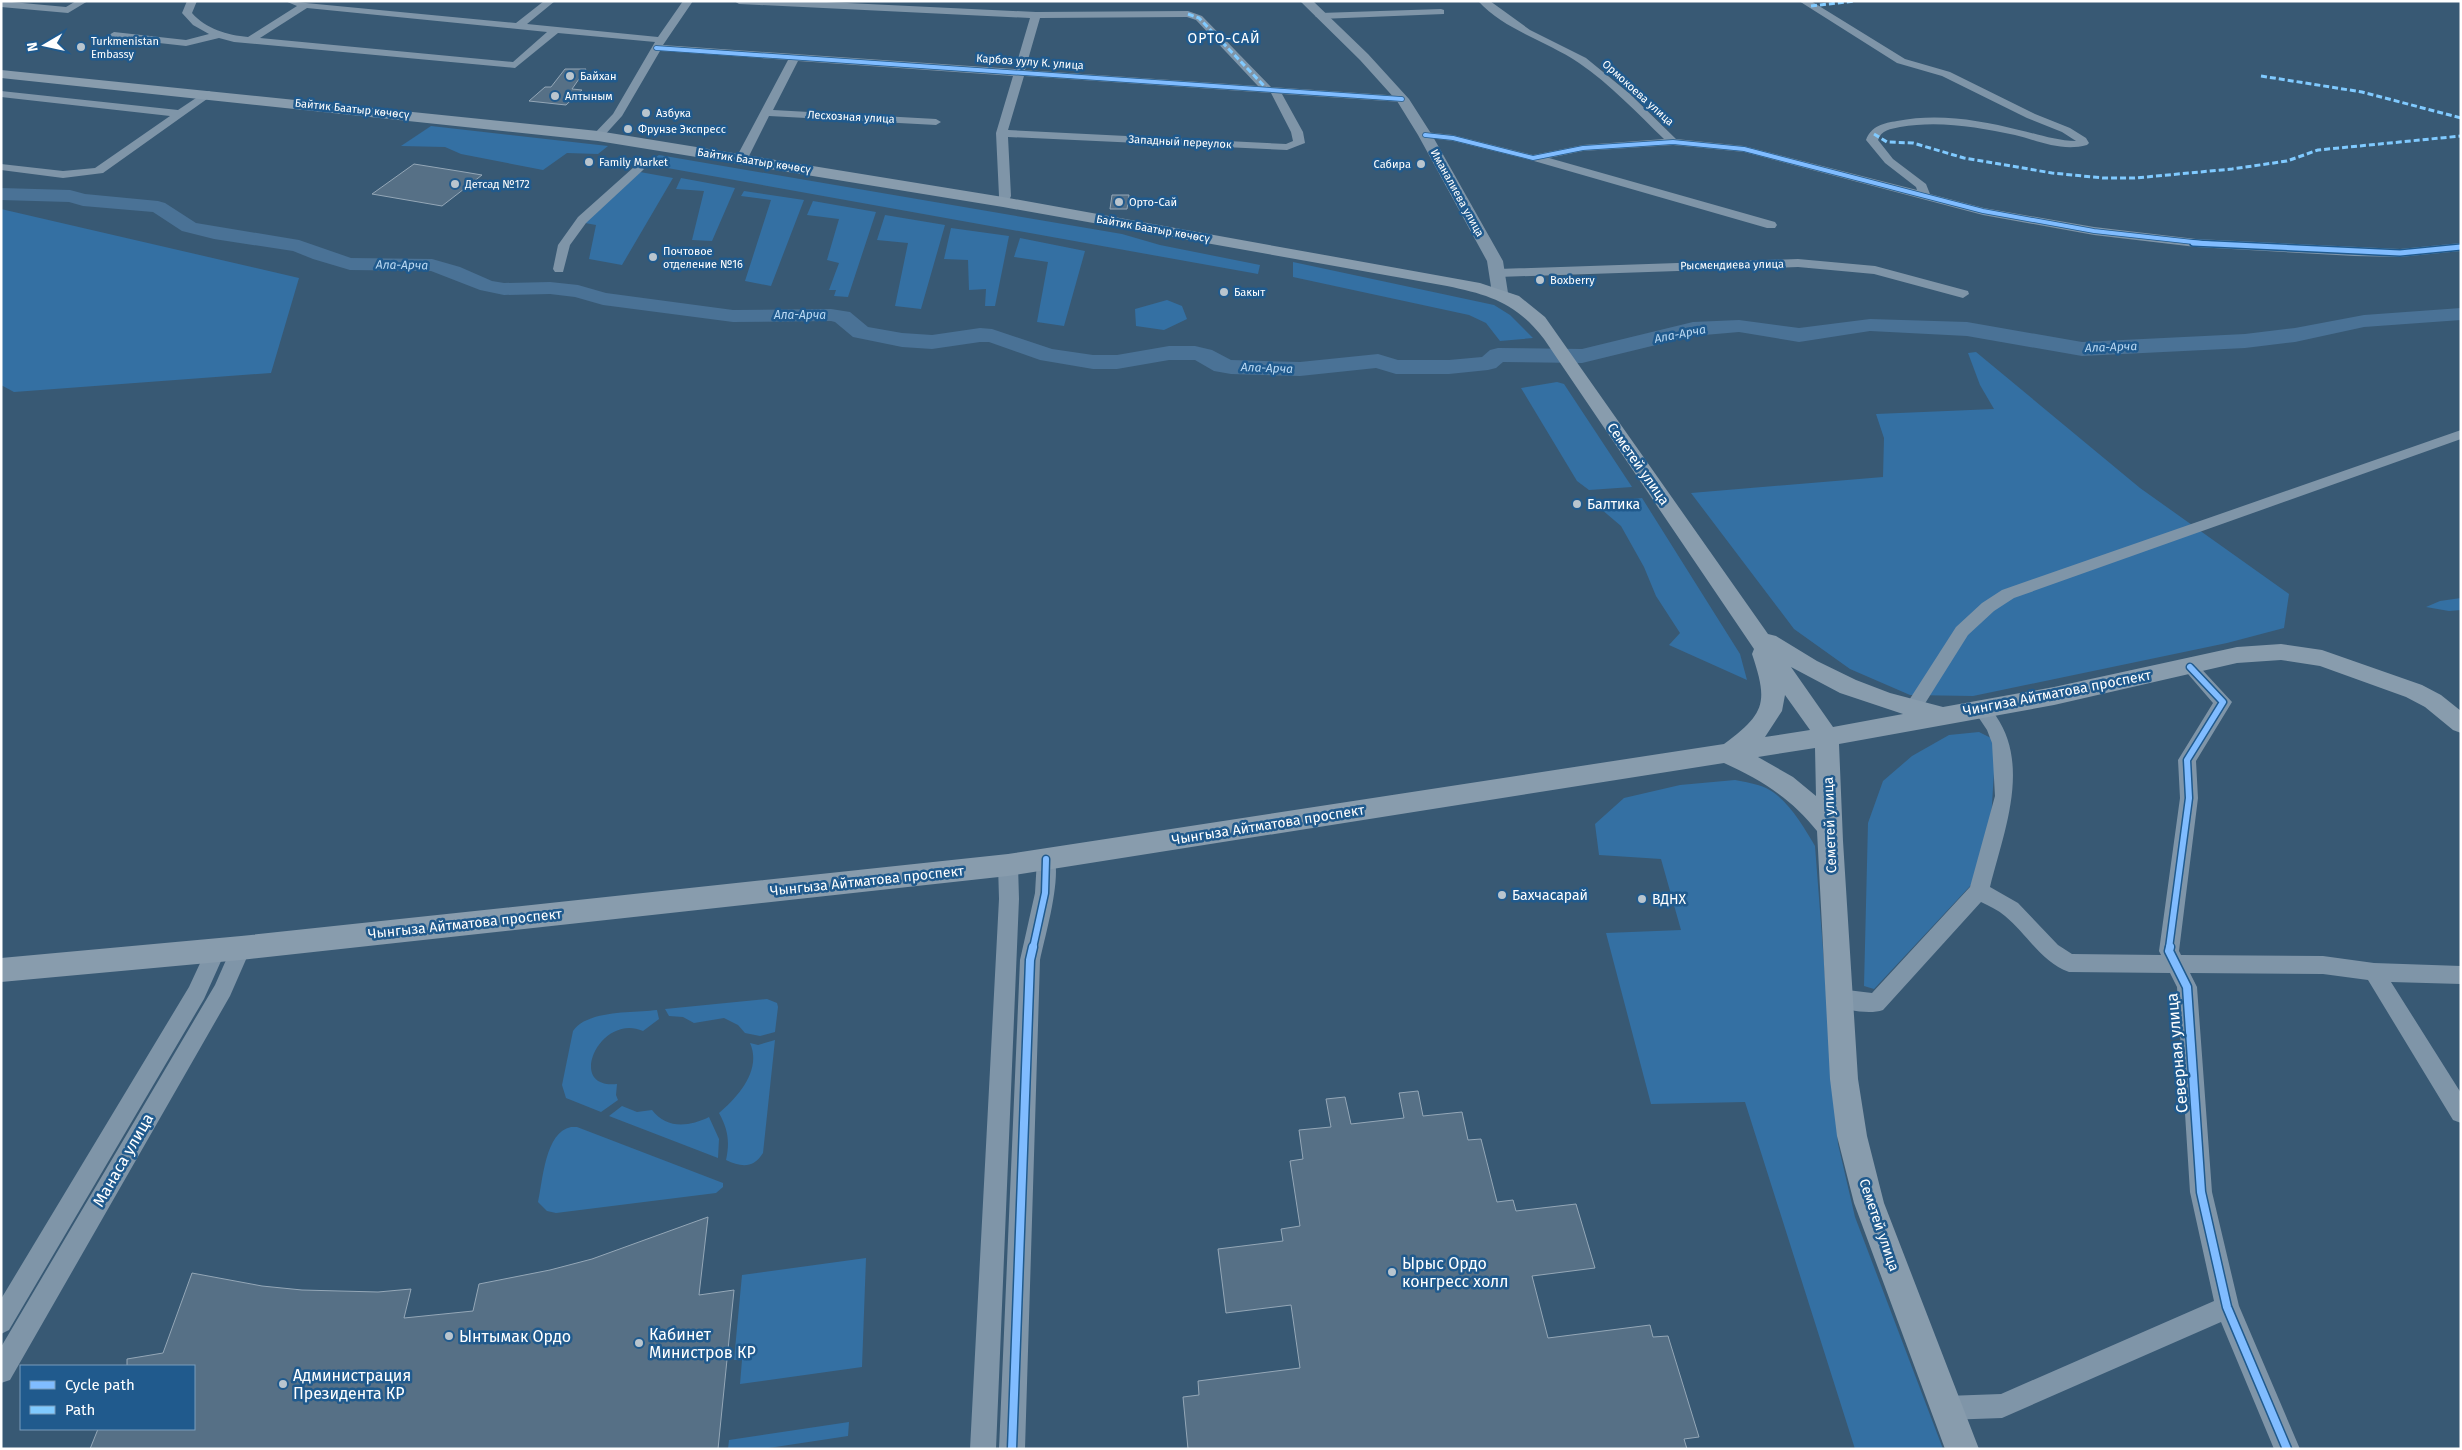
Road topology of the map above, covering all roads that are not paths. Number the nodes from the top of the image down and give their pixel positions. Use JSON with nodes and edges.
{"nodes":[{"id":1,"x":83,"y":1,"type":"edge"},
{"id":2,"x":192,"y":1,"type":"edge"},
{"id":3,"x":290,"y":1,"type":"edge"},
{"id":4,"x":381,"y":1,"type":"edge"},
{"id":5,"x":550,"y":1,"type":"edge"},
{"id":6,"x":688,"y":1,"type":"edge"},
{"id":7,"x":739,"y":1,"type":"edge"},
{"id":8,"x":1180,"y":1,"type":"edge"},
{"id":9,"x":1306,"y":1,"type":"edge"},
{"id":10,"x":1483,"y":1,"type":"edge"},
{"id":11,"x":1804,"y":1,"type":"edge"},
{"id":12,"x":1,"y":4,"type":"edge"},
{"id":13,"x":304,"y":5,"type":"junction"},
{"id":14,"x":367,"y":11,"type":"junction"},
{"id":15,"x":1441,"y":12,"type":"dead end"},
{"id":16,"x":1188,"y":14,"type":"junction"},
{"id":17,"x":1036,"y":15,"type":"junction"},
{"id":18,"x":1320,"y":16,"type":"junction"},
{"id":19,"x":519,"y":25,"type":"junction"},
{"id":20,"x":556,"y":29,"type":"junction"},
{"id":21,"x":114,"y":35,"type":"dead end"},
{"id":22,"x":220,"y":35,"type":"junction"},
{"id":23,"x":251,"y":40,"type":"junction"},
{"id":24,"x":658,"y":44,"type":"junction"},
{"id":25,"x":795,"y":57,"type":"junction"},
{"id":26,"x":1020,"y":71,"type":"junction"},
{"id":27,"x":1,"y":74,"type":"edge"},
{"id":28,"x":1272,"y":90,"type":"junction"},
{"id":29,"x":1,"y":94,"type":"edge"},
{"id":30,"x":209,"y":94,"type":"junction"},
{"id":31,"x":1402,"y":99,"type":"junction"},
{"id":32,"x":767,"y":113,"type":"junction"},
{"id":33,"x":181,"y":114,"type":"junction"},
{"id":34,"x":936,"y":122,"type":"dead end"},
{"id":35,"x":1657,"y":127,"type":"junction"},
{"id":36,"x":1002,"y":133,"type":"junction"},
{"id":37,"x":1425,"y":135,"type":"junction"},
{"id":38,"x":598,"y":136,"type":"junction"},
{"id":39,"x":1673,"y":142,"type":"junction"},
{"id":40,"x":1634,"y":144,"type":"junction"},
{"id":41,"x":742,"y":158,"type":"junction"},
{"id":42,"x":1533,"y":158,"type":"junction"},
{"id":43,"x":1,"y":167,"type":"edge"},
{"id":44,"x":638,"y":169,"type":"dead end"},
{"id":45,"x":1924,"y":195,"type":"junction"},
{"id":46,"x":1003,"y":202,"type":"junction"},
{"id":47,"x":1771,"y":224,"type":"dead end"},
{"id":48,"x":2461,"y":247,"type":"edge"},
{"id":49,"x":559,"y":269,"type":"dead end"},
{"id":50,"x":1498,"y":273,"type":"junction"},
{"id":51,"x":1500,"y":293,"type":"junction"},
{"id":52,"x":1963,"y":294,"type":"dead end"},
{"id":53,"x":2461,"y":434,"type":"edge"},
{"id":54,"x":1758,"y":635,"type":"junction"},
{"id":55,"x":2190,"y":666,"type":"junction"},
{"id":56,"x":1913,"y":708,"type":"junction"},
{"id":57,"x":1982,"y":709,"type":"junction"},
{"id":58,"x":1944,"y":715,"type":"junction"},
{"id":59,"x":2461,"y":724,"type":"edge"},
{"id":60,"x":1827,"y":737,"type":"junction"},
{"id":61,"x":1728,"y":754,"type":"junction"},
{"id":62,"x":1830,"y":828,"type":"junction"},
{"id":63,"x":1046,"y":859,"type":"junction"},
{"id":64,"x":1008,"y":865,"type":"junction"},
{"id":65,"x":1979,"y":890,"type":"junction"},
{"id":66,"x":241,"y":948,"type":"junction"},
{"id":67,"x":216,"y":950,"type":"junction"},
{"id":68,"x":1030,"y":960,"type":"junction"},
{"id":69,"x":1006,"y":963,"type":"junction"},
{"id":70,"x":2176,"y":965,"type":"junction"},
{"id":71,"x":1,"y":970,"type":"edge"},
{"id":72,"x":2374,"y":972,"type":"junction"},
{"id":73,"x":2461,"y":975,"type":"edge"},
{"id":74,"x":1839,"y":998,"type":"junction"},
{"id":75,"x":2461,"y":1113,"type":"edge"},
{"id":76,"x":2227,"y":1307,"type":"junction"},
{"id":77,"x":1,"y":1322,"type":"edge"},
{"id":78,"x":1,"y":1371,"type":"edge"},
{"id":79,"x":1946,"y":1408,"type":"junction"},
{"id":80,"x":1010,"y":1448,"type":"edge"},
{"id":81,"x":984,"y":1449,"type":"edge"},
{"id":82,"x":1962,"y":1449,"type":"edge"},
{"id":83,"x":2287,"y":1449,"type":"edge"}],
"edges":[{"from":1,"to":12,"type":"street"},
{"from":2,"to":22,"type":"street"},
{"from":3,"to":13,"type":"street","name":"Карбоз уулу К. улица"},
{"from":4,"to":14,"type":"street"},
{"from":5,"to":19,"type":"street"},
{"from":6,"to":24,"type":"street"},
{"from":7,"to":17,"type":"street"},
{"from":8,"to":16,"type":"street"},
{"from":9,"to":18,"type":"street","name":"Иманалиева улица"},
{"from":10,"to":35,"type":"street","name":"Ормокоева улица"},
{"from":11,"to":45,"type":"street"},
{"from":13,"to":14,"type":"street","name":"Карбоз уулу К. улица"},
{"from":13,"to":23,"type":"street"},
{"from":14,"to":19,"type":"street","name":"Карбоз уулу К. улица"},
{"from":15,"to":18,"type":"street"},
{"from":16,"to":17,"type":"street"},
{"from":16,"to":28,"type":"street"},
{"from":17,"to":26,"type":"street"},
{"from":18,"to":31,"type":"street","name":"Иманалиева улица"},
{"from":19,"to":20,"type":"street","name":"Карбоз уулу К. улица"},
{"from":20,"to":23,"type":"street"},
{"from":20,"to":24,"type":"street","name":"Карбоз уулу К. улица"},
{"from":21,"to":22,"type":"street"},
{"from":22,"to":23,"type":"street"},
{"from":24,"to":25,"type":"street","name":"Карбоз уулу К. улица"},
{"from":24,"to":38,"type":"street"},
{"from":25,"to":26,"type":"street","name":"Карбоз уулу К. улица"},
{"from":25,"to":32,"type":"street"},
{"from":26,"to":28,"type":"street","name":"Карбоз уулу К. улица"},
{"from":26,"to":36,"type":"street"},
{"from":27,"to":30,"type":"main road","name":"Байтик Баатыр көчөсү"},
{"from":28,"to":31,"type":"street","name":"Карбоз уулу К. улица"},
{"from":28,"to":36,"type":"street","name":"Западный переулок"},
{"from":29,"to":33,"type":"street"},
{"from":30,"to":33,"type":"street"},
{"from":30,"to":38,"type":"main road","name":"Байтик Баатыр көчөсү"},
{"from":31,"to":37,"type":"street","name":"Иманалиева улица"},
{"from":32,"to":34,"type":"street","name":"Лесхозная улица"},
{"from":32,"to":41,"type":"street"},
{"from":33,"to":43,"type":"street"},
{"from":35,"to":39,"type":"street","name":"Ормокоева улица"},
{"from":35,"to":40,"type":"street"},
{"from":36,"to":46,"type":"street"},
{"from":37,"to":42,"type":"street"},
{"from":37,"to":50,"type":"street","name":"Иманалиева улица"},
{"from":38,"to":41,"type":"main road","name":"Байтик Баатыр көчөсү"},
{"from":39,"to":40,"type":"street"},
{"from":39,"to":45,"type":"street"},
{"from":40,"to":42,"type":"street"},
{"from":41,"to":46,"type":"main road","name":"Байтик Баатыр көчөсү"},
{"from":42,"to":47,"type":"street"},
{"from":44,"to":49,"type":"street"},
{"from":45,"to":48,"type":"street"},
{"from":46,"to":51,"type":"main road","name":"Байтик Баатыр көчөсү"},
{"from":50,"to":51,"type":"street","name":"Иманалиева улица"},
{"from":50,"to":52,"type":"street","name":"Рысмендиева улица"},
{"from":51,"to":54,"type":"main road","name":"Семетей улица"},
{"from":53,"to":56,"type":"street"},
{"from":54,"to":56,"type":"main road"},
{"from":54,"to":60,"type":"main road","name":"Семетей улица"},
{"from":54,"to":61,"type":"main road"},
{"from":55,"to":57,"type":"main road","name":"Чингиза Айтматова проспект"},
{"from":55,"to":59,"type":"main road","name":"Чингиза Айтматова проспект"},
{"from":55,"to":70,"type":"street","name":"Северная улица"},
{"from":56,"to":58,"type":"main road"},
{"from":57,"to":58,"type":"main road","name":"Чингиза Айтматова проспект"},
{"from":57,"to":65,"type":"street"},
{"from":58,"to":60,"type":"main road","name":"Чингиза Айтматова проспект"},
{"from":60,"to":61,"type":"main road","name":"Чингиза Айтматова проспект"},
{"from":60,"to":62,"type":"main road","name":"Семетей улица"},
{"from":61,"to":62,"type":"main road"},
{"from":61,"to":63,"type":"main road","name":"Чынгыза Айтматова проспект"},
{"from":62,"to":74,"type":"main road","name":"Семетей улица"},
{"from":63,"to":64,"type":"main road","name":"Чынгыза Айтматова проспект"},
{"from":63,"to":68,"type":"street"},
{"from":64,"to":66,"type":"main road","name":"Чынгыза Айтматова проспект"},
{"from":64,"to":69,"type":"street"},
{"from":65,"to":70,"type":"street"},
{"from":65,"to":74,"type":"street"},
{"from":66,"to":67,"type":"main road","name":"Чынгыза Айтматова проспект"},
{"from":66,"to":78,"type":"street","name":"Манаса улица"},
{"from":67,"to":71,"type":"main road","name":"Чынгыза Айтматова проспект"},
{"from":67,"to":77,"type":"street","name":"Манаса улица"},
{"from":68,"to":69,"type":"street"},
{"from":68,"to":80,"type":"street"},
{"from":69,"to":81,"type":"street"},
{"from":70,"to":72,"type":"street"},
{"from":70,"to":76,"type":"street","name":"Северная улица"},
{"from":72,"to":73,"type":"street"},
{"from":72,"to":75,"type":"street"},
{"from":74,"to":79,"type":"main road","name":"Семетей улица"},
{"from":76,"to":79,"type":"street"},
{"from":76,"to":83,"type":"street","name":"Северная улица"},
{"from":79,"to":82,"type":"main road","name":"Семетей улица"}]}
